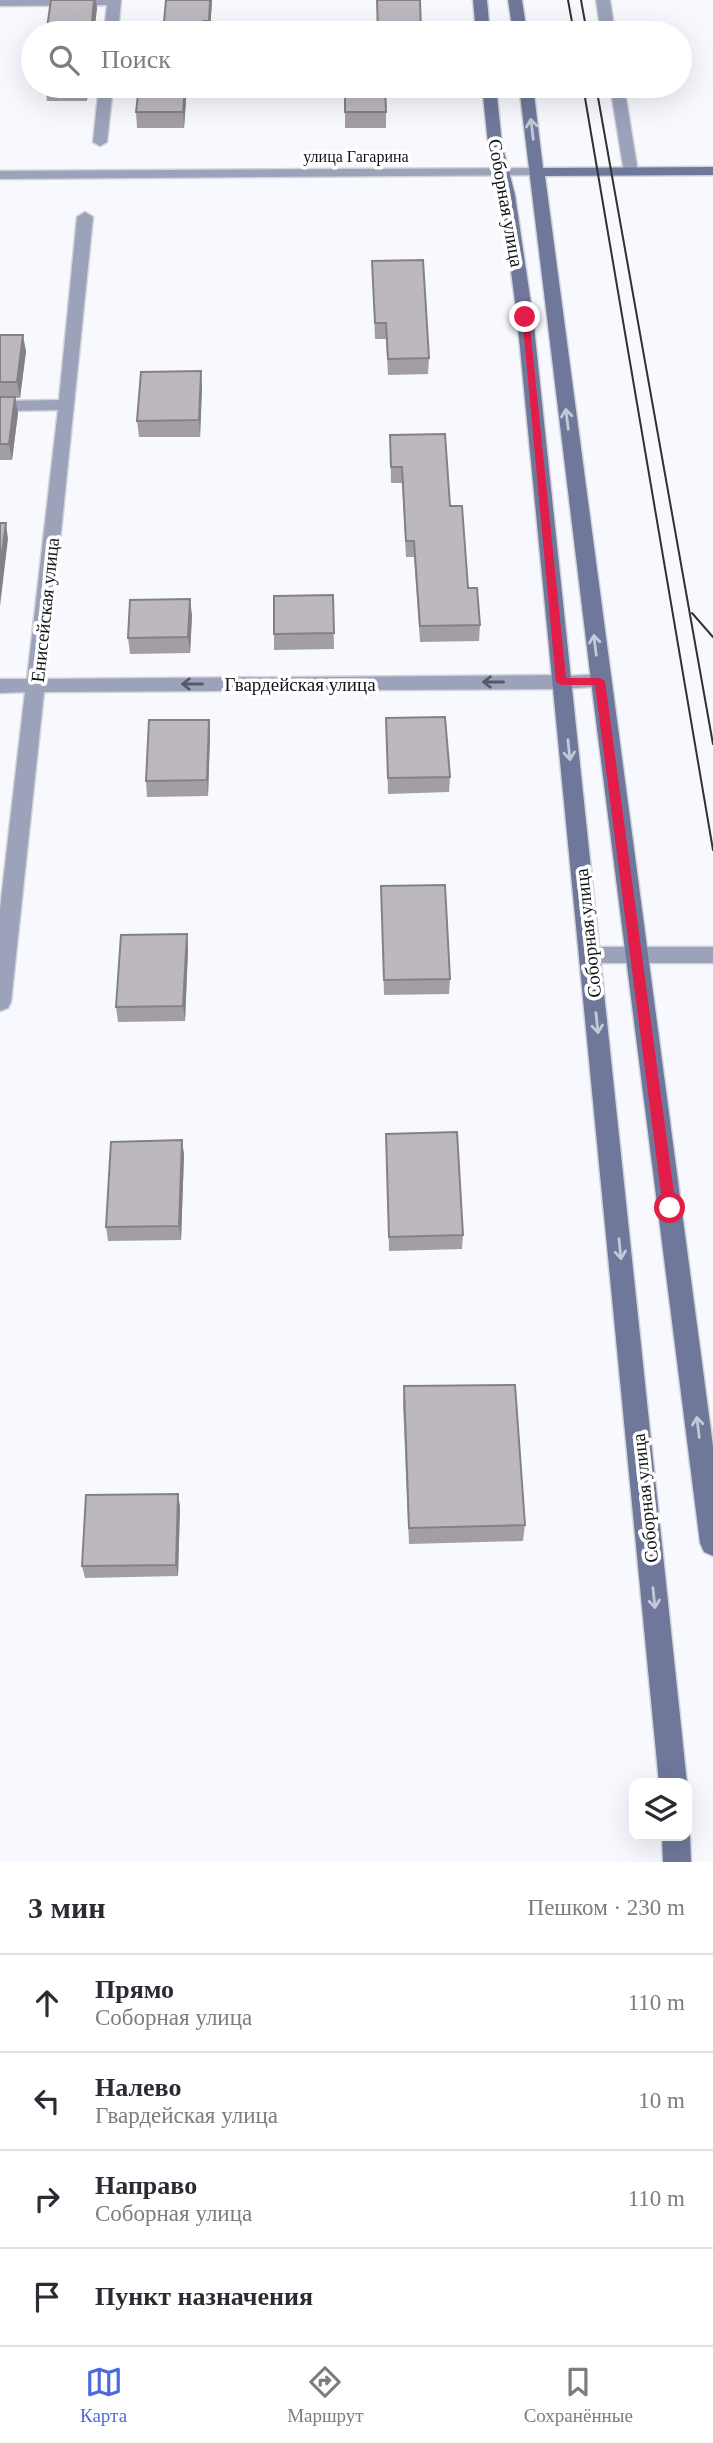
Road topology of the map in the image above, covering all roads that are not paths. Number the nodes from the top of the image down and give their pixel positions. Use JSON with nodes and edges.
{"nodes":[{"id":1,"x":480,"y":0,"type":"edge"},
{"id":2,"x":515,"y":0,"type":"edge"},
{"id":3,"x":603,"y":0,"type":"edge"},
{"id":4,"x":114,"y":1,"type":"edge"},
{"id":5,"x":0,"y":2,"type":"edge"},
{"id":6,"x":112,"y":21,"type":"edge"},
{"id":7,"x":482,"y":21,"type":"edge"},
{"id":8,"x":518,"y":21,"type":"edge"},
{"id":9,"x":606,"y":21,"type":"edge"},
{"id":10,"x":105,"y":98,"type":"edge"},
{"id":11,"x":490,"y":98,"type":"edge"},
{"id":12,"x":527,"y":98,"type":"edge"},
{"id":13,"x":619,"y":98,"type":"edge"},
{"id":14,"x":100,"y":142,"type":"dead end"},
{"id":15,"x":713,"y":171,"type":"edge"},
{"id":16,"x":631,"y":172,"type":"junction"},
{"id":17,"x":503,"y":173,"type":"junction"},
{"id":18,"x":536,"y":173,"type":"junction"},
{"id":19,"x":0,"y":175,"type":"edge"},
{"id":20,"x":85,"y":217,"type":"dead end"},
{"id":21,"x":67,"y":405,"type":"junction"},
{"id":22,"x":0,"y":406,"type":"edge"},
{"id":23,"x":600,"y":681,"type":"junction"},
{"id":24,"x":561,"y":682,"type":"junction"},
{"id":25,"x":36,"y":685,"type":"junction"},
{"id":26,"x":0,"y":686,"type":"edge"},
{"id":27,"x":591,"y":955,"type":"junction"},
{"id":28,"x":636,"y":955,"type":"junction"},
{"id":29,"x":713,"y":955,"type":"edge"},
{"id":30,"x":0,"y":1002,"type":"edge"},
{"id":31,"x":713,"y":1543,"type":"edge"},
{"id":32,"x":673,"y":1778,"type":"edge"},
{"id":33,"x":676,"y":1841,"type":"edge"},
{"id":34,"x":677,"y":1862,"type":"edge"}],
"edges":[{"from":1,"to":7,"type":"main road"},
{"from":2,"to":8,"type":"main road"},
{"from":3,"to":9,"type":"street"},
{"from":4,"to":5,"type":"street"},
{"from":4,"to":6,"type":"street"},
{"from":10,"to":14,"type":"street"},
{"from":11,"to":17,"type":"main road","name":"Соборная улица"},
{"from":18,"to":12,"type":"main road","name":"Соборная улица","one_way":true},
{"from":13,"to":16,"type":"street"},
{"from":15,"to":16,"type":"main road","name":"улица Гагарина"},
{"from":16,"to":18,"type":"main road","name":"улица Гагарина"},
{"from":17,"to":18,"type":"street","name":"улица Гагарина"},
{"from":17,"to":19,"type":"street","name":"улица Гагарина"},
{"from":17,"to":24,"type":"main road","name":"Соборная улица"},
{"from":23,"to":18,"type":"main road","name":"Соборная улица","one_way":true},
{"from":20,"to":21,"type":"street","name":"Енисейская улица"},
{"from":21,"to":22,"type":"street"},
{"from":21,"to":25,"type":"street","name":"Енисейская улица"},
{"from":23,"to":24,"type":"street","name":"Гвардейская улица"},
{"from":23,"to":28,"type":"main road","name":"Соборная улица"},
{"from":24,"to":25,"type":"street","name":"Гвардейская улица","one_way":true},
{"from":24,"to":27,"type":"main road","name":"Соборная улица","one_way":true},
{"from":25,"to":26,"type":"street","name":"Гвардейская улица"},
{"from":25,"to":30,"type":"street","name":"Енисейская улица"},
{"from":27,"to":28,"type":"street"},
{"from":27,"to":32,"type":"main road","name":"Соборная улица","one_way":true},
{"from":28,"to":29,"type":"street"},
{"from":31,"to":28,"type":"main road","name":"Соборная улица","one_way":true},
{"from":33,"to":34,"type":"main road"}]}
